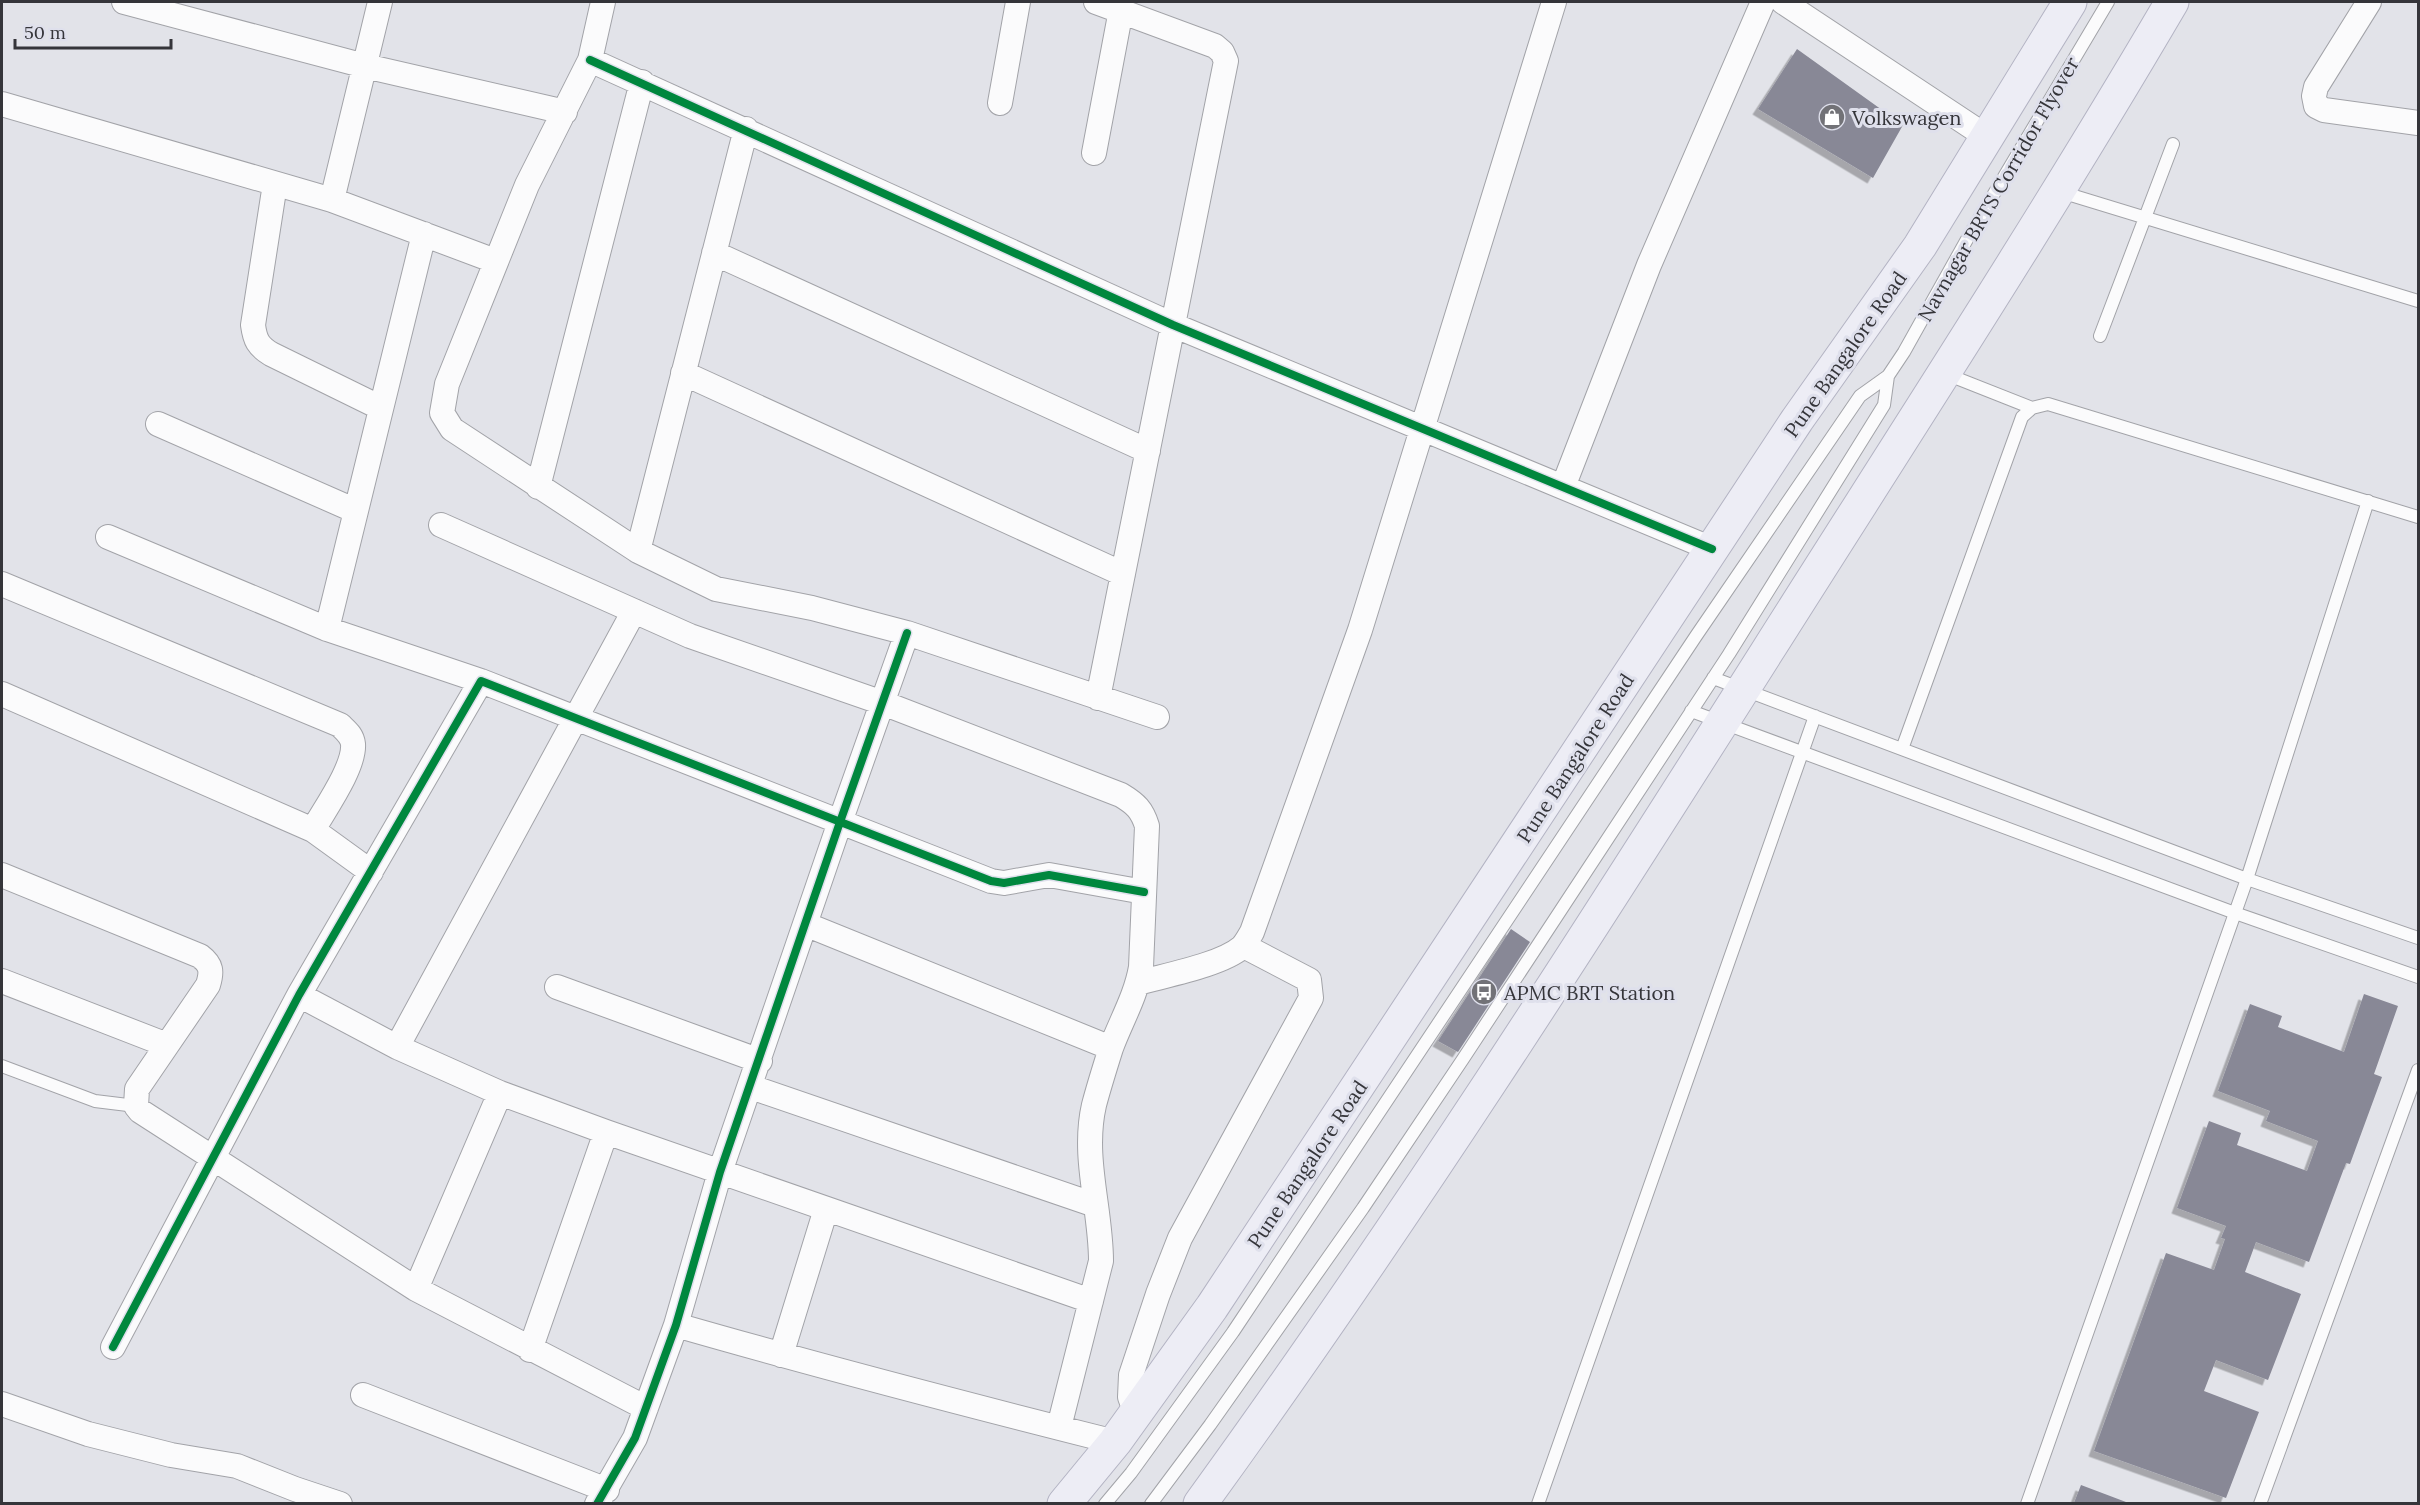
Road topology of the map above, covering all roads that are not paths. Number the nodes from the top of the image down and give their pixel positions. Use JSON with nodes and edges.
{"nodes":[{"id":1,"x":124,"y":2,"type":"edge"},
{"id":2,"x":380,"y":2,"type":"edge"},
{"id":3,"x":603,"y":2,"type":"edge"},
{"id":4,"x":1018,"y":2,"type":"edge"},
{"id":5,"x":1096,"y":2,"type":"edge"},
{"id":6,"x":1554,"y":2,"type":"edge"},
{"id":7,"x":1763,"y":2,"type":"edge"},
{"id":8,"x":1783,"y":2,"type":"edge"},
{"id":9,"x":2070,"y":2,"type":"edge"},
{"id":10,"x":2108,"y":2,"type":"edge"},
{"id":11,"x":2172,"y":2,"type":"edge"},
{"id":12,"x":2369,"y":2,"type":"edge"},
{"id":13,"x":1121,"y":10,"type":"junction"},
{"id":14,"x":590,"y":60,"type":"junction"},
{"id":15,"x":365,"y":66,"type":"junction"},
{"id":16,"x":642,"y":82,"type":"junction"},
{"id":17,"x":1000,"y":103,"type":"dead end"},
{"id":18,"x":2,"y":104,"type":"edge"},
{"id":19,"x":565,"y":112,"type":"junction"},
{"id":20,"x":2418,"y":123,"type":"edge"},
{"id":21,"x":746,"y":129,"type":"junction"},
{"id":22,"x":1987,"y":137,"type":"junction"},
{"id":23,"x":2173,"y":144,"type":"dead end"},
{"id":24,"x":1094,"y":153,"type":"dead end"},
{"id":25,"x":275,"y":183,"type":"junction"},
{"id":26,"x":2059,"y":191,"type":"junction"},
{"id":27,"x":332,"y":200,"type":"junction"},
{"id":28,"x":2146,"y":218,"type":"junction"},
{"id":29,"x":424,"y":234,"type":"junction"},
{"id":30,"x":714,"y":253,"type":"junction"},
{"id":31,"x":495,"y":261,"type":"junction"},
{"id":32,"x":2418,"y":302,"type":"edge"},
{"id":33,"x":1173,"y":325,"type":"junction"},
{"id":34,"x":2100,"y":336,"type":"dead end"},
{"id":35,"x":683,"y":373,"type":"junction"},
{"id":36,"x":1944,"y":373,"type":"junction"},
{"id":37,"x":1888,"y":375,"type":"junction"},
{"id":38,"x":381,"y":408,"type":"junction"},
{"id":39,"x":2032,"y":408,"type":"junction"},
{"id":40,"x":158,"y":423,"type":"dead end"},
{"id":41,"x":1422,"y":430,"type":"junction"},
{"id":42,"x":1148,"y":451,"type":"junction"},
{"id":43,"x":538,"y":487,"type":"junction"},
{"id":44,"x":1563,"y":488,"type":"junction"},
{"id":45,"x":2367,"y":501,"type":"junction"},
{"id":46,"x":356,"y":511,"type":"junction"},
{"id":47,"x":2418,"y":517,"type":"edge"},
{"id":48,"x":441,"y":525,"type":"dead end"},
{"id":49,"x":108,"y":537,"type":"dead end"},
{"id":50,"x":1712,"y":549,"type":"junction"},
{"id":51,"x":638,"y":551,"type":"junction"},
{"id":52,"x":1123,"y":574,"type":"junction"},
{"id":53,"x":2,"y":584,"type":"edge"},
{"id":54,"x":634,"y":611,"type":"junction"},
{"id":55,"x":327,"y":629,"type":"junction"},
{"id":56,"x":908,"y":633,"type":"junction"},
{"id":57,"x":1713,"y":678,"type":"junction"},
{"id":58,"x":480,"y":681,"type":"junction"},
{"id":59,"x":1743,"y":689,"type":"junction"},
{"id":60,"x":2,"y":694,"type":"edge"},
{"id":61,"x":1098,"y":698,"type":"junction"},
{"id":62,"x":883,"y":703,"type":"junction"},
{"id":63,"x":1691,"y":711,"type":"junction"},
{"id":64,"x":1815,"y":716,"type":"junction"},
{"id":65,"x":1158,"y":717,"type":"dead end"},
{"id":66,"x":575,"y":719,"type":"junction"},
{"id":67,"x":1721,"y":724,"type":"junction"},
{"id":68,"x":1902,"y":749,"type":"junction"},
{"id":69,"x":1802,"y":753,"type":"junction"},
{"id":70,"x":840,"y":822,"type":"junction"},
{"id":71,"x":313,"y":830,"type":"junction"},
{"id":72,"x":372,"y":872,"type":"junction"},
{"id":73,"x":2,"y":875,"type":"edge"},
{"id":74,"x":2247,"y":879,"type":"junction"},
{"id":75,"x":1144,"y":892,"type":"junction"},
{"id":76,"x":2235,"y":913,"type":"junction"},
{"id":77,"x":805,"y":924,"type":"junction"},
{"id":78,"x":2418,"y":938,"type":"edge"},
{"id":79,"x":1244,"y":946,"type":"junction"},
{"id":80,"x":2418,"y":977,"type":"edge"},
{"id":81,"x":2,"y":981,"type":"edge"},
{"id":82,"x":1138,"y":983,"type":"junction"},
{"id":83,"x":557,"y":987,"type":"dead end"},
{"id":84,"x":299,"y":995,"type":"junction"},
{"id":85,"x":167,"y":1046,"type":"junction"},
{"id":86,"x":396,"y":1047,"type":"junction"},
{"id":87,"x":1111,"y":1048,"type":"junction"},
{"id":88,"x":760,"y":1061,"type":"junction"},
{"id":89,"x":2,"y":1066,"type":"edge"},
{"id":90,"x":2418,"y":1070,"type":"edge"},
{"id":91,"x":751,"y":1087,"type":"junction"},
{"id":92,"x":500,"y":1093,"type":"junction"},
{"id":93,"x":136,"y":1106,"type":"junction"},
{"id":94,"x":606,"y":1132,"type":"junction"},
{"id":95,"x":211,"y":1159,"type":"junction"},
{"id":96,"x":720,"y":1172,"type":"junction"},
{"id":97,"x":1095,"y":1205,"type":"junction"},
{"id":98,"x":826,"y":1209,"type":"junction"},
{"id":99,"x":416,"y":1289,"type":"junction"},
{"id":100,"x":1091,"y":1301,"type":"junction"},
{"id":101,"x":676,"y":1325,"type":"junction"},
{"id":102,"x":113,"y":1347,"type":"dead end"},
{"id":103,"x":531,"y":1350,"type":"junction"},
{"id":104,"x":781,"y":1355,"type":"junction"},
{"id":105,"x":363,"y":1395,"type":"dead end"},
{"id":106,"x":2,"y":1404,"type":"edge"},
{"id":107,"x":646,"y":1408,"type":"junction"},
{"id":108,"x":1136,"y":1413,"type":"junction"},
{"id":109,"x":1059,"y":1427,"type":"junction"},
{"id":110,"x":1115,"y":1442,"type":"junction"},
{"id":111,"x":293,"y":1496,"type":"edge"},
{"id":112,"x":602,"y":1497,"type":"edge"},
{"id":113,"x":340,"y":1503,"type":"edge"},
{"id":114,"x":1064,"y":1503,"type":"edge"},
{"id":115,"x":1105,"y":1503,"type":"edge"},
{"id":116,"x":1151,"y":1503,"type":"edge"},
{"id":117,"x":1200,"y":1503,"type":"edge"},
{"id":118,"x":1538,"y":1503,"type":"edge"},
{"id":119,"x":2027,"y":1503,"type":"edge"},
{"id":120,"x":2260,"y":1503,"type":"edge"}],
"edges":[{"from":1,"to":15,"type":"street"},
{"from":2,"to":15,"type":"street"},
{"from":3,"to":14,"type":"street"},
{"from":4,"to":17,"type":"street"},
{"from":5,"to":13,"type":"street"},
{"from":6,"to":41,"type":"street"},
{"from":7,"to":44,"type":"street"},
{"from":8,"to":22,"type":"street"},
{"from":9,"to":22,"type":"main road","name":"Pune Bangalore Road"},
{"from":10,"to":37,"type":"lane","name":"Navnagar BRTS Corridor Flyover"},
{"from":11,"to":26,"type":"main road"},
{"from":12,"to":20,"type":"street"},
{"from":13,"to":24,"type":"street"},
{"from":13,"to":33,"type":"street"},
{"from":14,"to":16,"type":"street"},
{"from":14,"to":19,"type":"street"},
{"from":15,"to":19,"type":"street"},
{"from":15,"to":27,"type":"street"},
{"from":16,"to":21,"type":"street"},
{"from":16,"to":43,"type":"street"},
{"from":18,"to":25,"type":"street"},
{"from":19,"to":31,"type":"street"},
{"from":21,"to":30,"type":"street"},
{"from":21,"to":33,"type":"street"},
{"from":22,"to":50,"type":"main road","name":"Pune Bangalore Road"},
{"from":23,"to":28,"type":"lane"},
{"from":25,"to":27,"type":"street"},
{"from":25,"to":38,"type":"street"},
{"from":26,"to":28,"type":"lane"},
{"from":26,"to":36,"type":"main road"},
{"from":27,"to":29,"type":"street"},
{"from":28,"to":32,"type":"lane"},
{"from":28,"to":34,"type":"lane"},
{"from":29,"to":31,"type":"street"},
{"from":29,"to":38,"type":"street"},
{"from":30,"to":35,"type":"street"},
{"from":30,"to":42,"type":"street"},
{"from":31,"to":43,"type":"street"},
{"from":33,"to":41,"type":"street"},
{"from":33,"to":42,"type":"street"},
{"from":35,"to":51,"type":"street"},
{"from":35,"to":52,"type":"street"},
{"from":36,"to":39,"type":"lane"},
{"from":36,"to":59,"type":"main road"},
{"from":37,"to":57,"type":"lane"},
{"from":37,"to":115,"type":"lane"},
{"from":38,"to":46,"type":"street"},
{"from":39,"to":45,"type":"lane"},
{"from":39,"to":68,"type":"lane"},
{"from":40,"to":46,"type":"street"},
{"from":41,"to":44,"type":"street"},
{"from":41,"to":79,"type":"street"},
{"from":42,"to":52,"type":"street"},
{"from":43,"to":51,"type":"street"},
{"from":44,"to":50,"type":"street"},
{"from":45,"to":47,"type":"lane"},
{"from":45,"to":74,"type":"lane"},
{"from":46,"to":55,"type":"street"},
{"from":48,"to":54,"type":"street"},
{"from":49,"to":55,"type":"street"},
{"from":50,"to":108,"type":"main road","name":"Pune Bangalore Road"},
{"from":51,"to":56,"type":"street"},
{"from":52,"to":61,"type":"street"},
{"from":53,"to":71,"type":"street"},
{"from":54,"to":62,"type":"street"},
{"from":54,"to":66,"type":"street"},
{"from":55,"to":58,"type":"street"},
{"from":56,"to":61,"type":"street"},
{"from":56,"to":62,"type":"street"},
{"from":57,"to":59,"type":"lane"},
{"from":57,"to":63,"type":"lane"},
{"from":58,"to":66,"type":"street"},
{"from":58,"to":72,"type":"street"},
{"from":59,"to":64,"type":"lane"},
{"from":59,"to":67,"type":"main road"},
{"from":60,"to":71,"type":"street"},
{"from":61,"to":65,"type":"street"},
{"from":62,"to":70,"type":"street"},
{"from":62,"to":75,"type":"street"},
{"from":63,"to":67,"type":"lane"},
{"from":63,"to":116,"type":"lane"},
{"from":64,"to":68,"type":"lane"},
{"from":64,"to":69,"type":"lane"},
{"from":66,"to":70,"type":"street"},
{"from":66,"to":86,"type":"street"},
{"from":67,"to":69,"type":"lane"},
{"from":67,"to":117,"type":"main road"},
{"from":68,"to":74,"type":"lane"},
{"from":69,"to":76,"type":"lane"},
{"from":69,"to":118,"type":"lane"},
{"from":70,"to":75,"type":"street"},
{"from":70,"to":77,"type":"street"},
{"from":71,"to":72,"type":"street"},
{"from":72,"to":84,"type":"street"},
{"from":73,"to":85,"type":"street"},
{"from":74,"to":76,"type":"lane"},
{"from":74,"to":78,"type":"lane"},
{"from":75,"to":82,"type":"street"},
{"from":76,"to":80,"type":"lane"},
{"from":76,"to":119,"type":"lane"},
{"from":77,"to":87,"type":"street"},
{"from":77,"to":88,"type":"street"},
{"from":79,"to":82,"type":"street"},
{"from":79,"to":108,"type":"street"},
{"from":81,"to":85,"type":"street"},
{"from":82,"to":87,"type":"street"},
{"from":83,"to":88,"type":"street"},
{"from":84,"to":86,"type":"street"},
{"from":84,"to":95,"type":"street"},
{"from":85,"to":93,"type":"street"},
{"from":86,"to":92,"type":"street"},
{"from":87,"to":97,"type":"street"},
{"from":88,"to":91,"type":"street"},
{"from":89,"to":93,"type":"lane"},
{"from":90,"to":120,"type":"lane"},
{"from":91,"to":96,"type":"street"},
{"from":91,"to":97,"type":"street"},
{"from":92,"to":94,"type":"street"},
{"from":92,"to":99,"type":"street"},
{"from":93,"to":95,"type":"street"},
{"from":94,"to":96,"type":"street"},
{"from":94,"to":103,"type":"street"},
{"from":95,"to":99,"type":"street"},
{"from":95,"to":102,"type":"street"},
{"from":96,"to":98,"type":"street"},
{"from":96,"to":101,"type":"street"},
{"from":97,"to":100,"type":"street"},
{"from":98,"to":100,"type":"street"},
{"from":98,"to":104,"type":"street"},
{"from":99,"to":103,"type":"street"},
{"from":100,"to":109,"type":"street"},
{"from":101,"to":104,"type":"street"},
{"from":101,"to":107,"type":"street"},
{"from":103,"to":107,"type":"street"},
{"from":104,"to":109,"type":"street"},
{"from":105,"to":112,"type":"street"},
{"from":106,"to":111,"type":"street"},
{"from":107,"to":112,"type":"street"},
{"from":108,"to":110,"type":"main road","name":"Pune Bangalore Road"},
{"from":109,"to":110,"type":"street"},
{"from":110,"to":114,"type":"main road","name":"Pune Bangalore Road"},
{"from":111,"to":113,"type":"street"}]}
